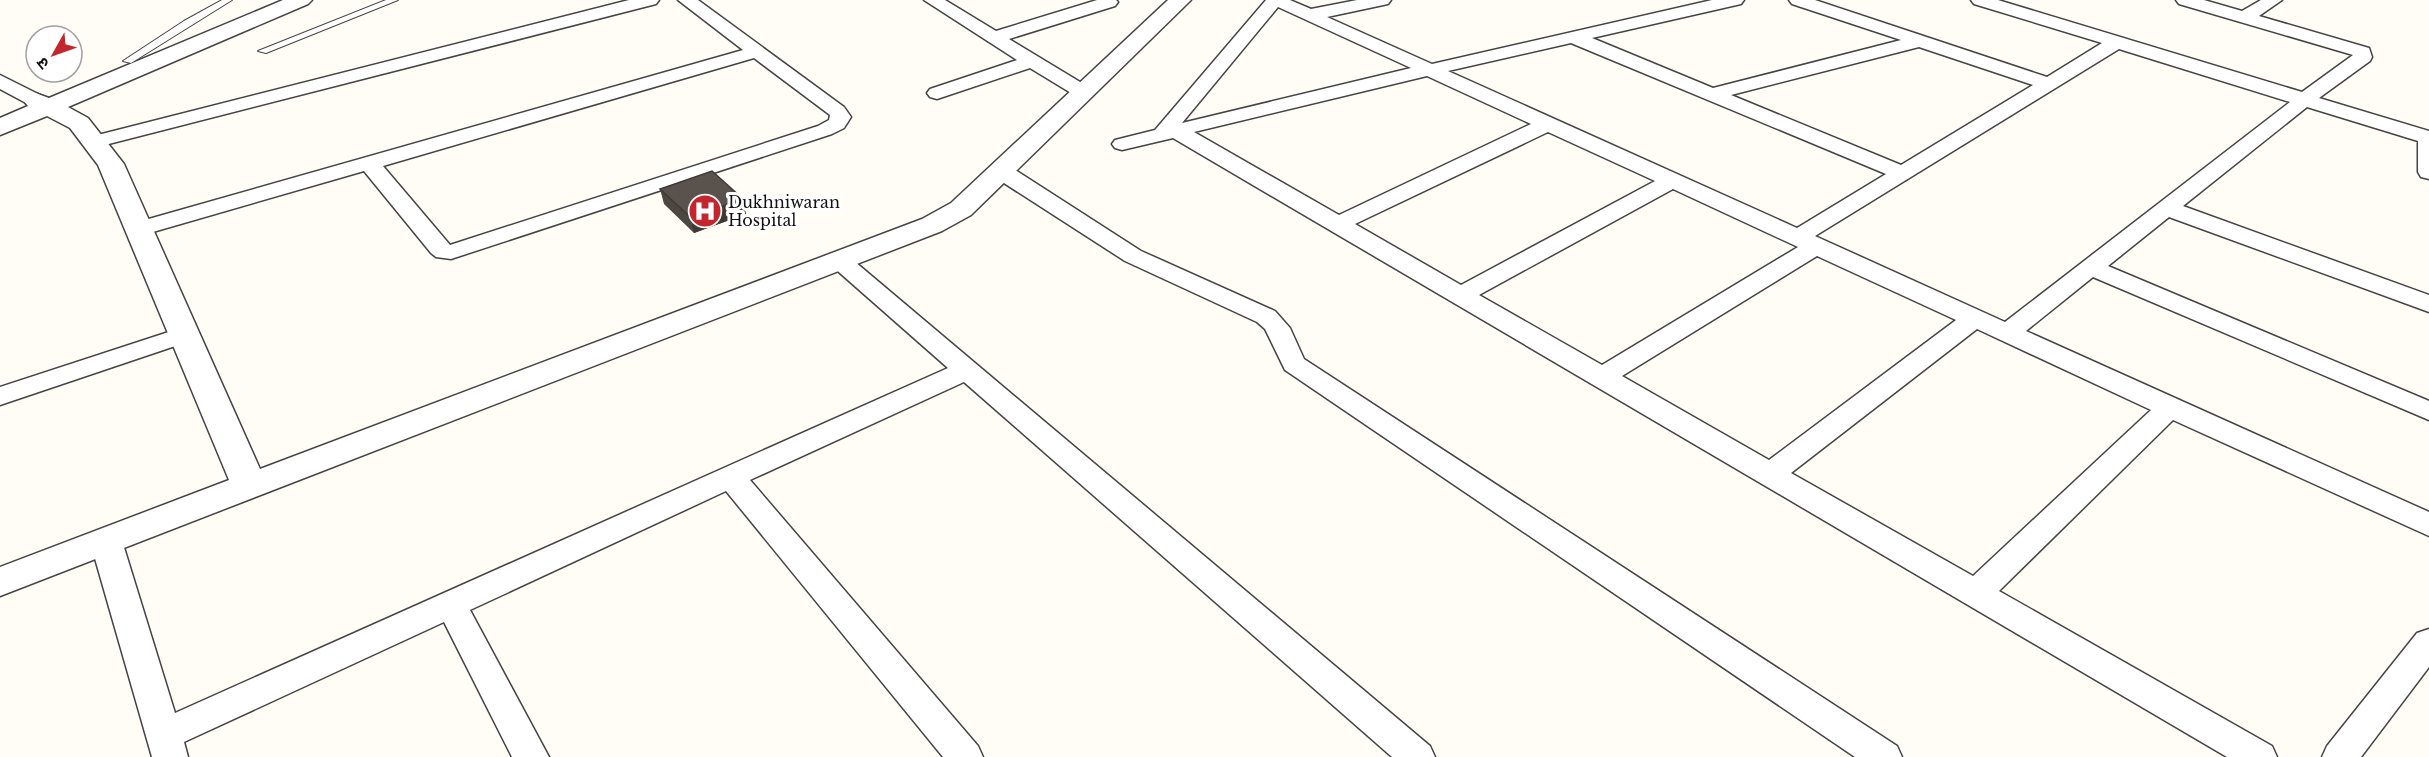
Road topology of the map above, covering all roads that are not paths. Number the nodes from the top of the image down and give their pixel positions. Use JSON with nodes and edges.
{"nodes":[{"id":1,"x":228,"y":0,"type":"edge"},
{"id":2,"x":276,"y":0,"type":"edge"},
{"id":3,"x":301,"y":0,"type":"edge"},
{"id":4,"x":394,"y":0,"type":"edge"},
{"id":5,"x":650,"y":0,"type":"edge"},
{"id":6,"x":687,"y":0,"type":"edge"},
{"id":7,"x":1180,"y":0,"type":"edge"},
{"id":8,"x":1275,"y":0,"type":"edge"},
{"id":9,"x":1382,"y":0,"type":"edge"},
{"id":10,"x":1735,"y":0,"type":"edge"},
{"id":11,"x":1798,"y":0,"type":"edge"},
{"id":12,"x":1980,"y":0,"type":"edge"},
{"id":13,"x":2184,"y":0,"type":"edge"},
{"id":14,"x":2273,"y":0,"type":"edge"},
{"id":15,"x":937,"y":1,"type":"edge"},
{"id":16,"x":1108,"y":2,"type":"dead end"},
{"id":17,"x":1346,"y":4,"type":"edge"},
{"id":18,"x":1309,"y":15,"type":"junction"},
{"id":19,"x":2244,"y":17,"type":"junction"},
{"id":20,"x":1573,"y":37,"type":"junction"},
{"id":21,"x":994,"y":38,"type":"junction"},
{"id":22,"x":1920,"y":41,"type":"junction"},
{"id":23,"x":2117,"y":42,"type":"junction"},
{"id":24,"x":263,"y":51,"type":"dead end"},
{"id":25,"x":756,"y":52,"type":"junction"},
{"id":26,"x":128,"y":61,"type":"junction"},
{"id":27,"x":1032,"y":61,"type":"junction"},
{"id":28,"x":1431,"y":69,"type":"junction"},
{"id":29,"x":0,"y":81,"type":"edge"},
{"id":30,"x":2049,"y":84,"type":"junction"},
{"id":31,"x":1083,"y":92,"type":"junction"},
{"id":32,"x":937,"y":93,"type":"dead end"},
{"id":33,"x":1712,"y":94,"type":"junction"},
{"id":34,"x":2304,"y":100,"type":"junction"},
{"id":35,"x":41,"y":103,"type":"junction"},
{"id":36,"x":0,"y":114,"type":"edge"},
{"id":37,"x":1550,"y":123,"type":"junction"},
{"id":38,"x":0,"y":126,"type":"edge"},
{"id":39,"x":1169,"y":132,"type":"junction"},
{"id":40,"x":2429,"y":138,"type":"edge"},
{"id":41,"x":93,"y":142,"type":"junction"},
{"id":42,"x":1122,"y":144,"type":"dead end"},
{"id":43,"x":370,"y":164,"type":"junction"},
{"id":44,"x":1001,"y":171,"type":"junction"},
{"id":45,"x":2429,"y":172,"type":"edge"},
{"id":46,"x":1903,"y":173,"type":"junction"},
{"id":47,"x":1673,"y":180,"type":"junction"},
{"id":48,"x":2166,"y":208,"type":"junction"},
{"id":49,"x":1338,"y":224,"type":"junction"},
{"id":50,"x":139,"y":229,"type":"junction"},
{"id":51,"x":1808,"y":241,"type":"junction"},
{"id":52,"x":840,"y":261,"type":"junction"},
{"id":53,"x":2090,"y":267,"type":"junction"},
{"id":54,"x":1460,"y":295,"type":"junction"},
{"id":55,"x":2429,"y":304,"type":"edge"},
{"id":56,"x":1975,"y":318,"type":"junction"},
{"id":57,"x":2007,"y":333,"type":"junction"},
{"id":58,"x":184,"y":335,"type":"junction"},
{"id":59,"x":967,"y":370,"type":"junction"},
{"id":60,"x":1602,"y":377,"type":"junction"},
{"id":61,"x":0,"y":396,"type":"edge"},
{"id":62,"x":2170,"y":407,"type":"junction"},
{"id":63,"x":2429,"y":411,"type":"edge"},
{"id":64,"x":1770,"y":474,"type":"junction"},
{"id":65,"x":731,"y":477,"type":"junction"},
{"id":66,"x":249,"y":485,"type":"junction"},
{"id":67,"x":2429,"y":525,"type":"edge"},
{"id":68,"x":106,"y":541,"type":"junction"},
{"id":69,"x":0,"y":582,"type":"edge"},
{"id":70,"x":1976,"y":593,"type":"junction"},
{"id":71,"x":451,"y":604,"type":"junction"},
{"id":72,"x":2429,"y":642,"type":"edge"},
{"id":73,"x":166,"y":746,"type":"edge"},
{"id":74,"x":531,"y":757,"type":"edge"},
{"id":75,"x":965,"y":757,"type":"edge"},
{"id":76,"x":1417,"y":757,"type":"edge"},
{"id":77,"x":1884,"y":757,"type":"edge"},
{"id":78,"x":2259,"y":757,"type":"edge"},
{"id":79,"x":2340,"y":757,"type":"edge"}],
"edges":[{"from":1,"to":26,"type":"lane"},
{"from":2,"to":26,"type":"street"},
{"from":3,"to":35,"type":"street"},
{"from":4,"to":24,"type":"lane"},
{"from":5,"to":41,"type":"street"},
{"from":6,"to":25,"type":"street"},
{"from":7,"to":31,"type":"street"},
{"from":8,"to":18,"type":"street"},
{"from":8,"to":39,"type":"street"},
{"from":9,"to":17,"type":"street"},
{"from":10,"to":20,"type":"street"},
{"from":11,"to":22,"type":"street"},
{"from":12,"to":23,"type":"street"},
{"from":13,"to":19,"type":"street"},
{"from":14,"to":19,"type":"street"},
{"from":15,"to":21,"type":"street"},
{"from":16,"to":21,"type":"street"},
{"from":17,"to":18,"type":"street"},
{"from":18,"to":28,"type":"street"},
{"from":19,"to":34,"type":"street"},
{"from":20,"to":28,"type":"street"},
{"from":20,"to":33,"type":"street"},
{"from":21,"to":27,"type":"street"},
{"from":22,"to":30,"type":"street"},
{"from":22,"to":33,"type":"street"},
{"from":23,"to":30,"type":"street"},
{"from":23,"to":34,"type":"street"},
{"from":25,"to":43,"type":"street"},
{"from":25,"to":43,"type":"street"},
{"from":26,"to":35,"type":"street"},
{"from":27,"to":31,"type":"street"},
{"from":27,"to":32,"type":"street"},
{"from":28,"to":37,"type":"street"},
{"from":28,"to":39,"type":"street"},
{"from":29,"to":35,"type":"street"},
{"from":30,"to":46,"type":"street"},
{"from":31,"to":44,"type":"street"},
{"from":33,"to":46,"type":"street"},
{"from":34,"to":40,"type":"street"},
{"from":34,"to":48,"type":"street"},
{"from":35,"to":36,"type":"street"},
{"from":35,"to":38,"type":"street"},
{"from":35,"to":41,"type":"street"},
{"from":37,"to":47,"type":"street"},
{"from":37,"to":49,"type":"street"},
{"from":39,"to":42,"type":"street"},
{"from":39,"to":49,"type":"street"},
{"from":40,"to":45,"type":"street"},
{"from":41,"to":50,"type":"street"},
{"from":43,"to":50,"type":"street"},
{"from":44,"to":52,"type":"street"},
{"from":44,"to":77,"type":"street"},
{"from":46,"to":51,"type":"street"},
{"from":47,"to":51,"type":"street"},
{"from":47,"to":54,"type":"street"},
{"from":48,"to":53,"type":"street"},
{"from":48,"to":55,"type":"street"},
{"from":49,"to":54,"type":"street"},
{"from":50,"to":58,"type":"street"},
{"from":51,"to":56,"type":"street"},
{"from":51,"to":60,"type":"street"},
{"from":52,"to":59,"type":"street"},
{"from":52,"to":66,"type":"street"},
{"from":53,"to":57,"type":"street"},
{"from":53,"to":63,"type":"street"},
{"from":54,"to":60,"type":"street"},
{"from":56,"to":57,"type":"street"},
{"from":56,"to":64,"type":"street"},
{"from":57,"to":62,"type":"street"},
{"from":58,"to":61,"type":"street"},
{"from":58,"to":66,"type":"street"},
{"from":59,"to":65,"type":"street"},
{"from":59,"to":76,"type":"street"},
{"from":60,"to":64,"type":"street"},
{"from":62,"to":67,"type":"street"},
{"from":62,"to":70,"type":"street"},
{"from":64,"to":70,"type":"street"},
{"from":65,"to":71,"type":"street"},
{"from":65,"to":75,"type":"street"},
{"from":66,"to":68,"type":"street"},
{"from":68,"to":69,"type":"street"},
{"from":68,"to":73,"type":"street"},
{"from":70,"to":78,"type":"street"},
{"from":71,"to":73,"type":"street"},
{"from":71,"to":74,"type":"street"},
{"from":72,"to":79,"type":"street"}]}
